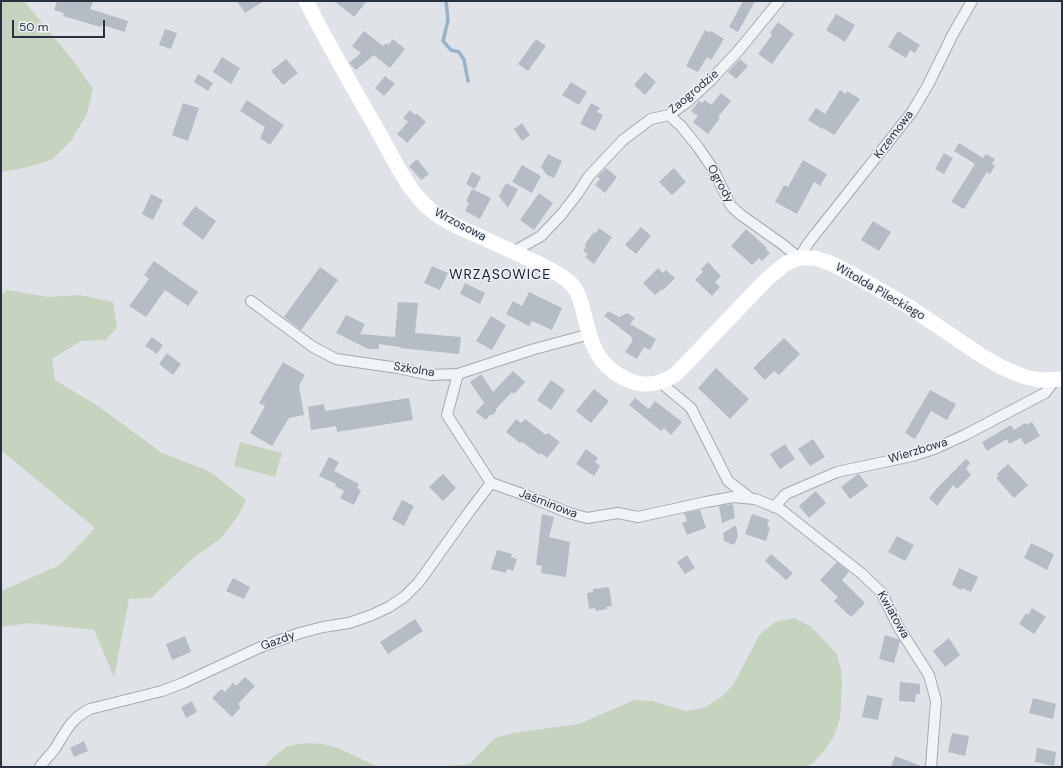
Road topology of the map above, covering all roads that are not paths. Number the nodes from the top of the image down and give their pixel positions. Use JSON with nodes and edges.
{"nodes":[{"id":1,"x":306,"y":1,"type":"edge"},
{"id":2,"x":780,"y":1,"type":"edge"},
{"id":3,"x":972,"y":1,"type":"edge"},
{"id":4,"x":668,"y":115,"type":"junction"},
{"id":5,"x":514,"y":252,"type":"junction"},
{"id":6,"x":799,"y":258,"type":"junction"},
{"id":7,"x":251,"y":301,"type":"dead end"},
{"id":8,"x":590,"y":334,"type":"junction"},
{"id":9,"x":458,"y":374,"type":"junction"},
{"id":10,"x":1059,"y":379,"type":"edge"},
{"id":11,"x":661,"y":383,"type":"junction"},
{"id":12,"x":491,"y":483,"type":"junction"},
{"id":13,"x":750,"y":498,"type":"junction"},
{"id":14,"x":774,"y":507,"type":"junction"},
{"id":15,"x":40,"y":767,"type":"edge"},
{"id":16,"x":931,"y":767,"type":"edge"}],
"edges":[{"from":1,"to":5,"type":"street","name":"Wrzosowa"},
{"from":2,"to":4,"type":"street","name":"Zaogrodzie"},
{"from":3,"to":6,"type":"street","name":"Krzemowa"},
{"from":4,"to":5,"type":"street","name":"Zaogrodzie"},
{"from":4,"to":6,"type":"street","name":"Ogrody"},
{"from":5,"to":8,"type":"street","name":"Wrzosowa"},
{"from":6,"to":10,"type":"street","name":"Witolda Pileckiego"},
{"from":6,"to":11,"type":"street","name":"Witolda Pileckiego"},
{"from":7,"to":9,"type":"street","name":"Szkolna"},
{"from":8,"to":9,"type":"street","name":"Szkolna"},
{"from":8,"to":11,"type":"street","name":"Wrzosowa"},
{"from":9,"to":12,"type":"street"},
{"from":10,"to":14,"type":"street","name":"Wierzbowa"},
{"from":11,"to":13,"type":"street"},
{"from":12,"to":13,"type":"street","name":"Jaśminowa"},
{"from":12,"to":15,"type":"street","name":"Gazdy"},
{"from":13,"to":14,"type":"street","name":"Jaśminowa"},
{"from":14,"to":16,"type":"street","name":"Kwiatowa"}]}
